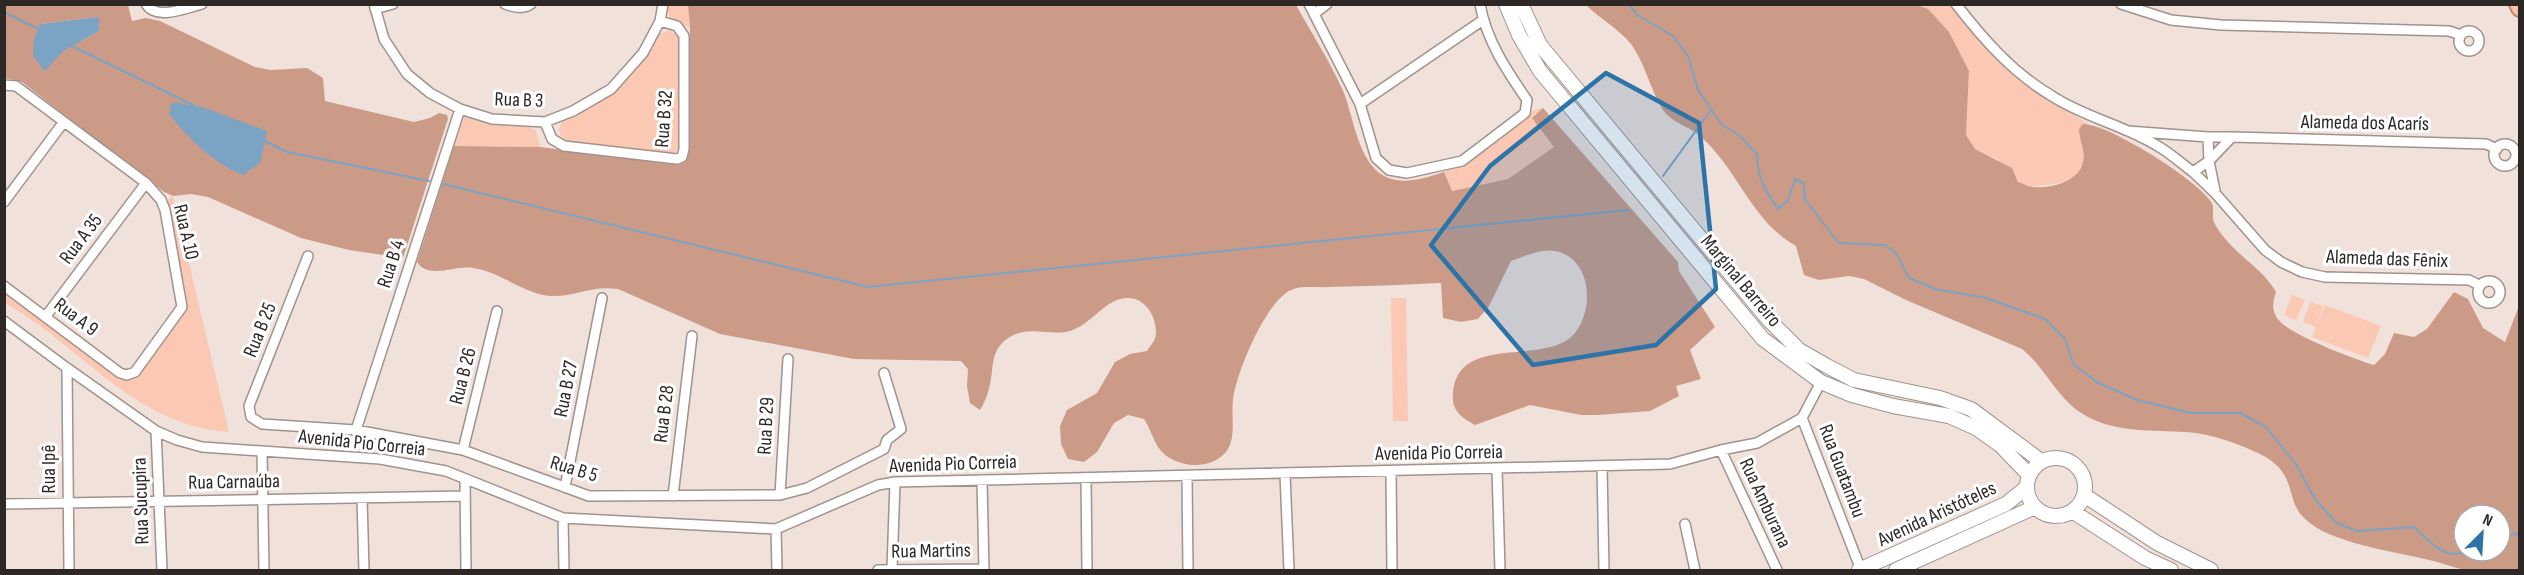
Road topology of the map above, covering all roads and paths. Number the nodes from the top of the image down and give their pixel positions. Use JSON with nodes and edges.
{"nodes":[{"id":1,"x":147,"y":4,"type":"edge"},
{"id":2,"x":202,"y":4,"type":"edge"},
{"id":3,"x":393,"y":4,"type":"edge"},
{"id":4,"x":505,"y":4,"type":"edge"},
{"id":5,"x":531,"y":4,"type":"edge"},
{"id":6,"x":663,"y":4,"type":"edge"},
{"id":7,"x":1309,"y":4,"type":"edge"},
{"id":8,"x":1327,"y":4,"type":"edge"},
{"id":9,"x":1480,"y":4,"type":"edge"},
{"id":10,"x":1506,"y":4,"type":"edge"},
{"id":11,"x":1521,"y":4,"type":"edge"},
{"id":12,"x":1956,"y":4,"type":"edge"},
{"id":13,"x":2121,"y":4,"type":"edge"},
{"id":14,"x":374,"y":7,"type":"edge"},
{"id":15,"x":1314,"y":14,"type":"junction"},
{"id":16,"x":1483,"y":20,"type":"junction"},
{"id":17,"x":660,"y":21,"type":"junction"},
{"id":18,"x":2461,"y":35,"type":"dead end"},
{"id":19,"x":4,"y":85,"type":"edge"},
{"id":20,"x":1360,"y":105,"type":"junction"},
{"id":21,"x":460,"y":109,"type":"junction"},
{"id":22,"x":545,"y":122,"type":"junction"},
{"id":23,"x":63,"y":123,"type":"junction"},
{"id":24,"x":2128,"y":131,"type":"junction"},
{"id":25,"x":2158,"y":134,"type":"junction"},
{"id":26,"x":2208,"y":137,"type":"junction"},
{"id":27,"x":2232,"y":137,"type":"junction"},
{"id":28,"x":2156,"y":145,"type":"junction"},
{"id":29,"x":2497,"y":149,"type":"dead end"},
{"id":30,"x":2209,"y":161,"type":"junction"},
{"id":31,"x":2193,"y":172,"type":"junction"},
{"id":32,"x":146,"y":183,"type":"junction"},
{"id":33,"x":2216,"y":193,"type":"junction"},
{"id":34,"x":4,"y":202,"type":"edge"},
{"id":35,"x":308,"y":256,"type":"dead end"},
{"id":36,"x":2480,"y":285,"type":"dead end"},
{"id":37,"x":4,"y":286,"type":"edge"},
{"id":38,"x":602,"y":298,"type":"dead end"},
{"id":39,"x":497,"y":311,"type":"dead end"},
{"id":40,"x":46,"y":316,"type":"junction"},
{"id":41,"x":4,"y":321,"type":"edge"},
{"id":42,"x":692,"y":336,"type":"dead end"},
{"id":43,"x":788,"y":359,"type":"dead end"},
{"id":44,"x":67,"y":368,"type":"junction"},
{"id":45,"x":884,"y":373,"type":"dead end"},
{"id":46,"x":127,"y":375,"type":"joint"},
{"id":47,"x":1821,"y":382,"type":"junction"},
{"id":48,"x":251,"y":417,"type":"joint"},
{"id":49,"x":1802,"y":418,"type":"junction"},
{"id":50,"x":356,"y":430,"type":"junction"},
{"id":51,"x":156,"y":431,"type":"junction"},
{"id":52,"x":463,"y":450,"type":"junction"},
{"id":53,"x":1721,"y":450,"type":"junction"},
{"id":54,"x":262,"y":451,"type":"junction"},
{"id":55,"x":2041,"y":461,"type":"junction"},
{"id":56,"x":1602,"y":466,"type":"junction"},
{"id":57,"x":1497,"y":470,"type":"junction"},
{"id":58,"x":1391,"y":472,"type":"junction"},
{"id":59,"x":1286,"y":474,"type":"junction"},
{"id":60,"x":1186,"y":476,"type":"junction"},
{"id":61,"x":1086,"y":478,"type":"junction"},
{"id":62,"x":465,"y":479,"type":"junction"},
{"id":63,"x":982,"y":480,"type":"junction"},
{"id":64,"x":2028,"y":481,"type":"junction"},
{"id":65,"x":895,"y":482,"type":"junction"},
{"id":66,"x":565,"y":487,"type":"junction"},
{"id":67,"x":780,"y":495,"type":"junction"},
{"id":68,"x":2084,"y":495,"type":"junction"},
{"id":69,"x":465,"y":496,"type":"junction"},
{"id":70,"x":673,"y":496,"type":"junction"},
{"id":71,"x":363,"y":498,"type":"junction"},
{"id":72,"x":263,"y":500,"type":"junction"},
{"id":73,"x":160,"y":501,"type":"junction"},
{"id":74,"x":67,"y":503,"type":"junction"},
{"id":75,"x":4,"y":504,"type":"edge"},
{"id":76,"x":2035,"y":507,"type":"junction"},
{"id":77,"x":2072,"y":511,"type":"junction"},
{"id":78,"x":563,"y":518,"type":"junction"},
{"id":79,"x":1685,"y":524,"type":"dead end"},
{"id":80,"x":776,"y":529,"type":"junction"},
{"id":81,"x":892,"y":569,"type":"edge"},
{"id":82,"x":69,"y":570,"type":"edge"},
{"id":83,"x":162,"y":570,"type":"edge"},
{"id":84,"x":264,"y":570,"type":"edge"},
{"id":85,"x":364,"y":570,"type":"edge"},
{"id":86,"x":466,"y":570,"type":"edge"},
{"id":87,"x":564,"y":570,"type":"edge"},
{"id":88,"x":777,"y":570,"type":"edge"},
{"id":89,"x":878,"y":570,"type":"edge"},
{"id":90,"x":984,"y":570,"type":"edge"},
{"id":91,"x":1087,"y":570,"type":"edge"},
{"id":92,"x":1188,"y":570,"type":"edge"},
{"id":93,"x":1289,"y":570,"type":"edge"},
{"id":94,"x":1392,"y":570,"type":"edge"},
{"id":95,"x":1500,"y":570,"type":"edge"},
{"id":96,"x":1604,"y":570,"type":"edge"},
{"id":97,"x":1695,"y":570,"type":"edge"},
{"id":98,"x":1778,"y":570,"type":"edge"},
{"id":99,"x":1860,"y":570,"type":"edge"},
{"id":100,"x":1896,"y":570,"type":"edge"},
{"id":101,"x":2171,"y":570,"type":"edge"},
{"id":102,"x":2211,"y":570,"type":"edge"}],
"edges":[{"from":1,"to":2,"type":"street"},
{"from":3,"to":14,"type":"street"},
{"from":4,"to":5,"type":"street"},
{"from":6,"to":17,"type":"street","name":"Rua B 3"},
{"from":7,"to":15,"type":"street"},
{"from":8,"to":15,"type":"street"},
{"from":9,"to":16,"type":"street"},
{"from":10,"to":47,"type":"street","name":"Marginal Barreiro"},
{"from":11,"to":55,"type":"street","name":"Marginal Barreiro"},
{"from":12,"to":24,"type":"street","name":"Alameda das Fênix"},
{"from":13,"to":18,"type":"street"},
{"from":14,"to":21,"type":"street","name":"Rua B 3"},
{"from":15,"to":20,"type":"street"},
{"from":16,"to":20,"type":"street"},
{"from":16,"to":20,"type":"street"},
{"from":17,"to":22,"type":"street","name":"Rua B 3"},
{"from":17,"to":22,"type":"street","name":"Rua B 32"},
{"from":19,"to":23,"type":"street","name":"Rua A 10"},
{"from":21,"to":22,"type":"street","name":"Rua B 3"},
{"from":21,"to":50,"type":"street","name":"Rua B 4"},
{"from":23,"to":32,"type":"street","name":"Rua A 10"},
{"from":23,"to":34,"type":"street"},
{"from":24,"to":25,"type":"street","name":"Alameda das Fênix"},
{"from":24,"to":28,"type":"street","name":"Alameda das Fênix"},
{"from":25,"to":26,"type":"street","name":"Alameda das Fênix"},
{"from":25,"to":28,"type":"street"},
{"from":26,"to":27,"type":"street","name":"Alameda das Fênix"},
{"from":26,"to":30,"type":"street","name":"Alameda das Fênix"},
{"from":27,"to":29,"type":"street","name":"Alameda dos Acarís"},
{"from":27,"to":30,"type":"street"},
{"from":28,"to":31,"type":"street","name":"Alameda das Fênix"},
{"from":30,"to":31,"type":"street"},
{"from":30,"to":33,"type":"street","name":"Alameda das Fênix"},
{"from":31,"to":33,"type":"street","name":"Alameda das Fênix"},
{"from":32,"to":40,"type":"street","name":"Rua A 35"},
{"from":32,"to":46,"type":"street","name":"Rua A 10"},
{"from":33,"to":36,"type":"street","name":"Alameda das Fênix"},
{"from":35,"to":48,"type":"street","name":"Rua B 25"},
{"from":37,"to":40,"type":"street","name":"Rua A 9"},
{"from":38,"to":66,"type":"street","name":"Rua B 27"},
{"from":39,"to":52,"type":"street","name":"Rua B 26"},
{"from":40,"to":46,"type":"street","name":"Rua A 9"},
{"from":41,"to":44,"type":"street","name":"Avenida Pio Correia"},
{"from":42,"to":70,"type":"street","name":"Rua B 28"},
{"from":43,"to":67,"type":"street","name":"Rua B 29"},
{"from":44,"to":51,"type":"street","name":"Avenida Pio Correia"},
{"from":44,"to":74,"type":"street","name":"Rua Ipê"},
{"from":45,"to":67,"type":"street","name":"Rua B 5"},
{"from":47,"to":49,"type":"street"},
{"from":47,"to":64,"type":"street","name":"Marginal Barreiro"},
{"from":48,"to":50,"type":"street","name":"Rua B 5"},
{"from":49,"to":53,"type":"street","name":"Avenida Pio Correia"},
{"from":49,"to":99,"type":"street","name":"Rua Guatambu"},
{"from":50,"to":52,"type":"street","name":"Rua B 5"},
{"from":51,"to":54,"type":"street","name":"Avenida Pio Correia"},
{"from":51,"to":73,"type":"street","name":"Rua Sucupira"},
{"from":52,"to":66,"type":"street","name":"Rua B 5"},
{"from":53,"to":56,"type":"street","name":"Avenida Pio Correia"},
{"from":53,"to":98,"type":"street","name":"Rua Amburana"},
{"from":54,"to":62,"type":"street","name":"Avenida Pio Correia"},
{"from":54,"to":72,"type":"street"},
{"from":55,"to":64,"type":"street"},
{"from":55,"to":68,"type":"street"},
{"from":56,"to":57,"type":"street","name":"Avenida Pio Correia"},
{"from":56,"to":96,"type":"street"},
{"from":57,"to":58,"type":"street","name":"Avenida Pio Correia"},
{"from":57,"to":95,"type":"street"},
{"from":58,"to":59,"type":"street","name":"Avenida Pio Correia"},
{"from":58,"to":94,"type":"street"},
{"from":59,"to":60,"type":"street","name":"Avenida Pio Correia"},
{"from":59,"to":93,"type":"street"},
{"from":60,"to":61,"type":"street","name":"Avenida Pio Correia"},
{"from":60,"to":92,"type":"street"},
{"from":61,"to":63,"type":"street","name":"Avenida Pio Correia"},
{"from":61,"to":91,"type":"street"},
{"from":62,"to":69,"type":"street"},
{"from":62,"to":78,"type":"street","name":"Avenida Pio Correia"},
{"from":63,"to":65,"type":"street","name":"Avenida Pio Correia"},
{"from":63,"to":90,"type":"street"},
{"from":64,"to":76,"type":"street"},
{"from":64,"to":99,"type":"street","name":"Avenida Aristóteles"},
{"from":65,"to":80,"type":"street","name":"Avenida Pio Correia"},
{"from":65,"to":81,"type":"street"},
{"from":66,"to":70,"type":"street","name":"Rua B 5"},
{"from":67,"to":70,"type":"street","name":"Rua B 5"},
{"from":68,"to":77,"type":"street"},
{"from":68,"to":102,"type":"street"},
{"from":69,"to":71,"type":"street","name":"Rua Carnaúba"},
{"from":69,"to":86,"type":"street"},
{"from":71,"to":72,"type":"street","name":"Rua Carnaúba"},
{"from":71,"to":85,"type":"street"},
{"from":72,"to":73,"type":"street","name":"Rua Carnaúba"},
{"from":72,"to":84,"type":"street"},
{"from":73,"to":74,"type":"street","name":"Rua Carnaúba"},
{"from":73,"to":83,"type":"street","name":"Rua Sucupira"},
{"from":74,"to":75,"type":"street","name":"Rua Carnaúba"},
{"from":74,"to":82,"type":"street","name":"Rua Ipê"},
{"from":76,"to":77,"type":"street"},
{"from":76,"to":100,"type":"street","name":"Avenida Aristóteles"},
{"from":77,"to":101,"type":"street"},
{"from":78,"to":80,"type":"street","name":"Avenida Pio Correia"},
{"from":78,"to":87,"type":"street"},
{"from":79,"to":97,"type":"street"},
{"from":80,"to":88,"type":"street"},
{"from":81,"to":89,"type":"street","name":"Rua Martins"},
{"from":81,"to":90,"type":"street","name":"Rua Martins"}]}
